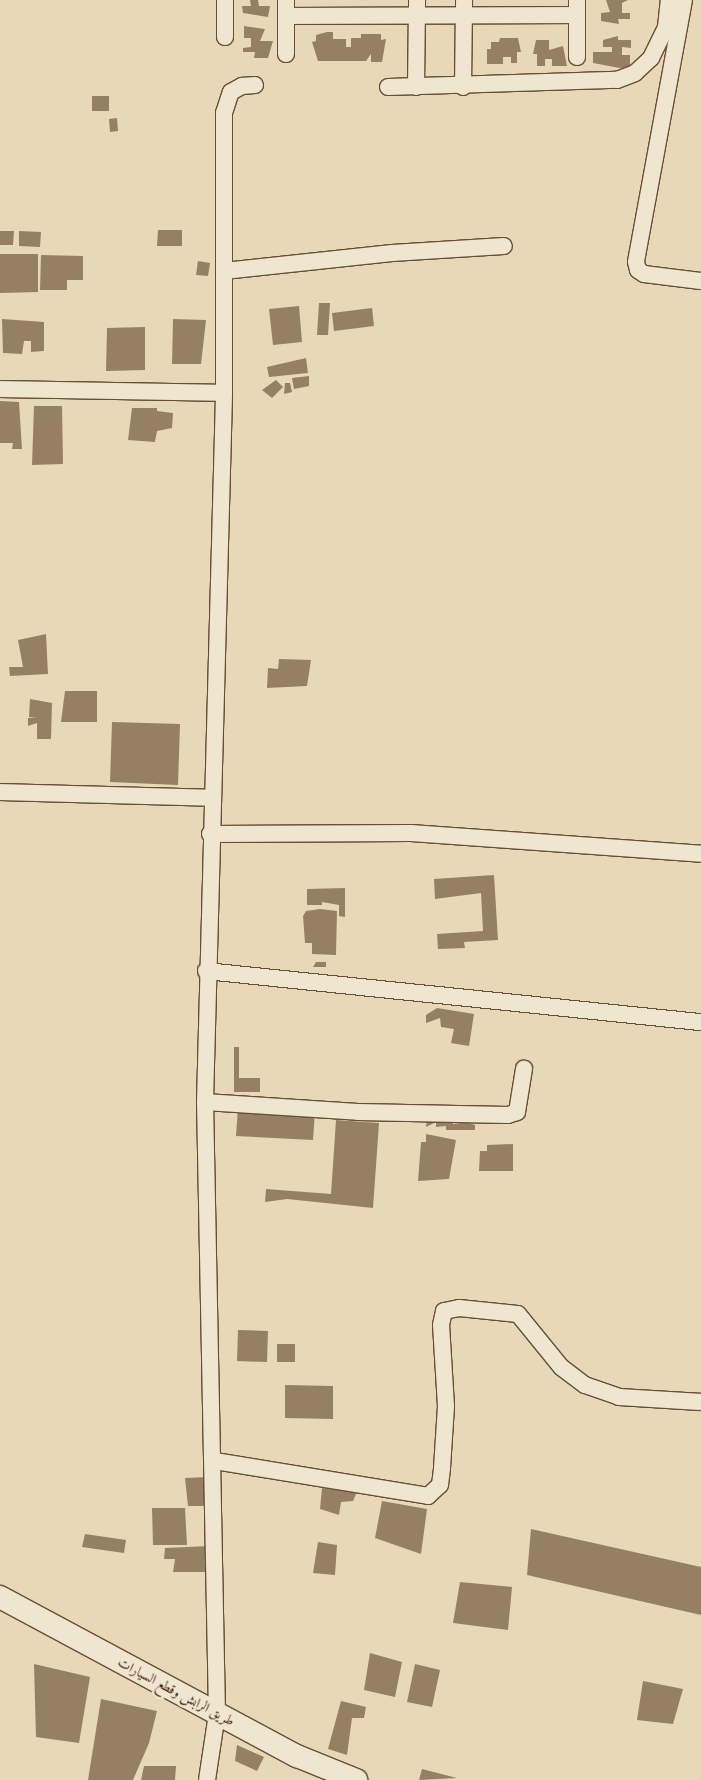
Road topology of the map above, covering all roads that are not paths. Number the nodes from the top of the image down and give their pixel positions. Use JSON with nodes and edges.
{"nodes":[{"id":1,"x":225,"y":0,"type":"edge"},
{"id":2,"x":669,"y":0,"type":"edge"},
{"id":3,"x":684,"y":0,"type":"edge"},
{"id":4,"x":286,"y":8,"type":"edge"},
{"id":5,"x":417,"y":8,"type":"edge"},
{"id":6,"x":464,"y":8,"type":"edge"},
{"id":7,"x":577,"y":8,"type":"edge"},
{"id":8,"x":225,"y":37,"type":"dead end"},
{"id":9,"x":286,"y":54,"type":"dead end"},
{"id":10,"x":577,"y":56,"type":"dead end"},
{"id":11,"x":255,"y":85,"type":"dead end"},
{"id":12,"x":388,"y":87,"type":"dead end"},
{"id":13,"x":416,"y":87,"type":"junction"},
{"id":14,"x":462,"y":87,"type":"junction"},
{"id":15,"x":504,"y":246,"type":"dead end"},
{"id":16,"x":224,"y":271,"type":"junction"},
{"id":17,"x":701,"y":280,"type":"edge"},
{"id":18,"x":0,"y":389,"type":"edge"},
{"id":19,"x":224,"y":393,"type":"junction"},
{"id":20,"x":0,"y":792,"type":"edge"},
{"id":21,"x":211,"y":798,"type":"junction"},
{"id":22,"x":210,"y":834,"type":"junction"},
{"id":23,"x":701,"y":854,"type":"edge"},
{"id":24,"x":206,"y":971,"type":"junction"},
{"id":25,"x":701,"y":1022,"type":"edge"},
{"id":26,"x":524,"y":1069,"type":"dead end"},
{"id":27,"x":205,"y":1102,"type":"junction"},
{"id":28,"x":701,"y":1402,"type":"edge"},
{"id":29,"x":215,"y":1462,"type":"junction"},
{"id":30,"x":0,"y":1597,"type":"edge"},
{"id":31,"x":217,"y":1714,"type":"junction"},
{"id":32,"x":207,"y":1780,"type":"edge"},
{"id":33,"x":356,"y":1780,"type":"edge"}],
"edges":[{"from":1,"to":8,"type":"street"},
{"from":2,"to":14,"type":"street"},
{"from":3,"to":17,"type":"street"},
{"from":4,"to":5,"type":"street"},
{"from":4,"to":9,"type":"street"},
{"from":5,"to":6,"type":"street"},
{"from":5,"to":13,"type":"street"},
{"from":6,"to":7,"type":"street"},
{"from":6,"to":14,"type":"street"},
{"from":7,"to":10,"type":"street"},
{"from":11,"to":16,"type":"street"},
{"from":12,"to":13,"type":"street"},
{"from":13,"to":14,"type":"street"},
{"from":15,"to":16,"type":"street"},
{"from":16,"to":19,"type":"street"},
{"from":18,"to":19,"type":"street"},
{"from":19,"to":21,"type":"street"},
{"from":20,"to":21,"type":"street"},
{"from":21,"to":22,"type":"street"},
{"from":22,"to":23,"type":"street"},
{"from":22,"to":24,"type":"street"},
{"from":24,"to":25,"type":"street"},
{"from":24,"to":27,"type":"street"},
{"from":26,"to":27,"type":"street"},
{"from":27,"to":29,"type":"street"},
{"from":28,"to":29,"type":"street"},
{"from":29,"to":31,"type":"street"},
{"from":30,"to":31,"type":"main road","name":"طريق الرابش وقطع السيارات"},
{"from":31,"to":32,"type":"street"},
{"from":31,"to":33,"type":"main road","name":"طريق الرابش وقطع السيارات"}]}
